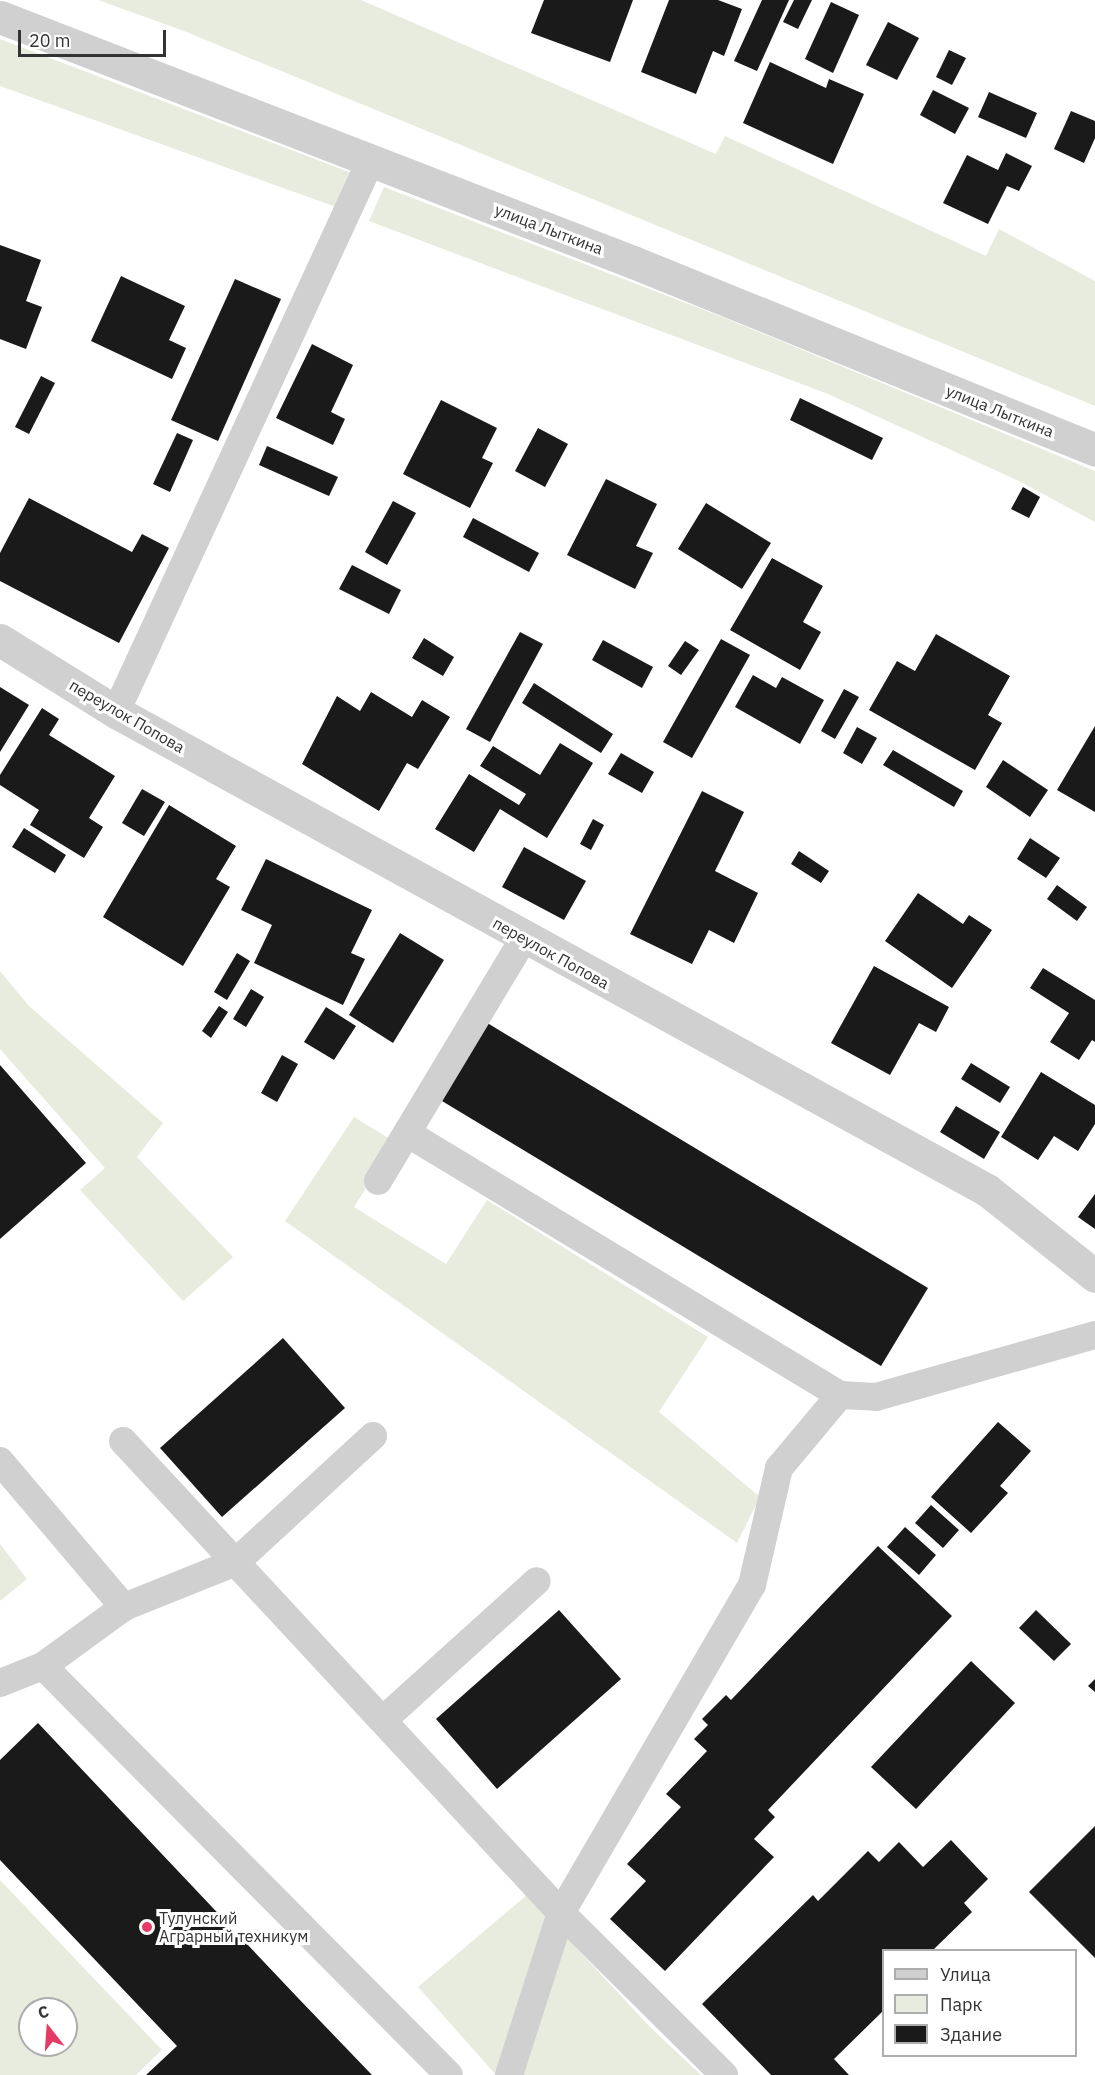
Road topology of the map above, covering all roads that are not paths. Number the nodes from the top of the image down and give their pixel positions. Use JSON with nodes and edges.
{"nodes":[{"id":1,"x":0,"y":17,"type":"edge"},
{"id":2,"x":371,"y":160,"type":"junction"},
{"id":3,"x":1095,"y":450,"type":"edge"},
{"id":4,"x":0,"y":640,"type":"edge"},
{"id":5,"x":116,"y":712,"type":"junction"},
{"id":6,"x":524,"y":938,"type":"junction"},
{"id":7,"x":407,"y":1132,"type":"junction"},
{"id":8,"x":378,"y":1181,"type":"dead end"},
{"id":9,"x":1095,"y":1276,"type":"edge"},
{"id":10,"x":1095,"y":1335,"type":"edge"},
{"id":11,"x":840,"y":1395,"type":"junction"},
{"id":12,"x":373,"y":1436,"type":"dead end"},
{"id":13,"x":123,"y":1441,"type":"dead end"},
{"id":14,"x":0,"y":1461,"type":"edge"},
{"id":15,"x":236,"y":1562,"type":"junction"},
{"id":16,"x":537,"y":1581,"type":"dead end"},
{"id":17,"x":124,"y":1607,"type":"junction"},
{"id":18,"x":43,"y":1666,"type":"junction"},
{"id":19,"x":0,"y":1683,"type":"edge"},
{"id":20,"x":383,"y":1720,"type":"junction"},
{"id":21,"x":561,"y":1913,"type":"junction"},
{"id":22,"x":449,"y":2075,"type":"edge"},
{"id":23,"x":509,"y":2075,"type":"edge"},
{"id":24,"x":724,"y":2075,"type":"edge"}],
"edges":[{"from":1,"to":2,"type":"street","name":"улица Лыткина"},
{"from":2,"to":3,"type":"street","name":"улица Лыткина"},
{"from":2,"to":5,"type":"lane"},
{"from":4,"to":5,"type":"street","name":"переулок Попова"},
{"from":5,"to":6,"type":"street","name":"переулок Попова"},
{"from":6,"to":7,"type":"lane"},
{"from":6,"to":9,"type":"street","name":"переулок Попова"},
{"from":7,"to":8,"type":"lane"},
{"from":7,"to":11,"type":"lane"},
{"from":10,"to":11,"type":"lane"},
{"from":11,"to":21,"type":"lane"},
{"from":12,"to":15,"type":"lane"},
{"from":13,"to":15,"type":"lane"},
{"from":14,"to":17,"type":"lane"},
{"from":15,"to":17,"type":"lane"},
{"from":15,"to":20,"type":"lane"},
{"from":16,"to":20,"type":"lane"},
{"from":17,"to":18,"type":"lane"},
{"from":18,"to":19,"type":"lane"},
{"from":18,"to":22,"type":"lane"},
{"from":20,"to":21,"type":"lane"},
{"from":21,"to":23,"type":"lane"},
{"from":21,"to":24,"type":"lane"}]}
